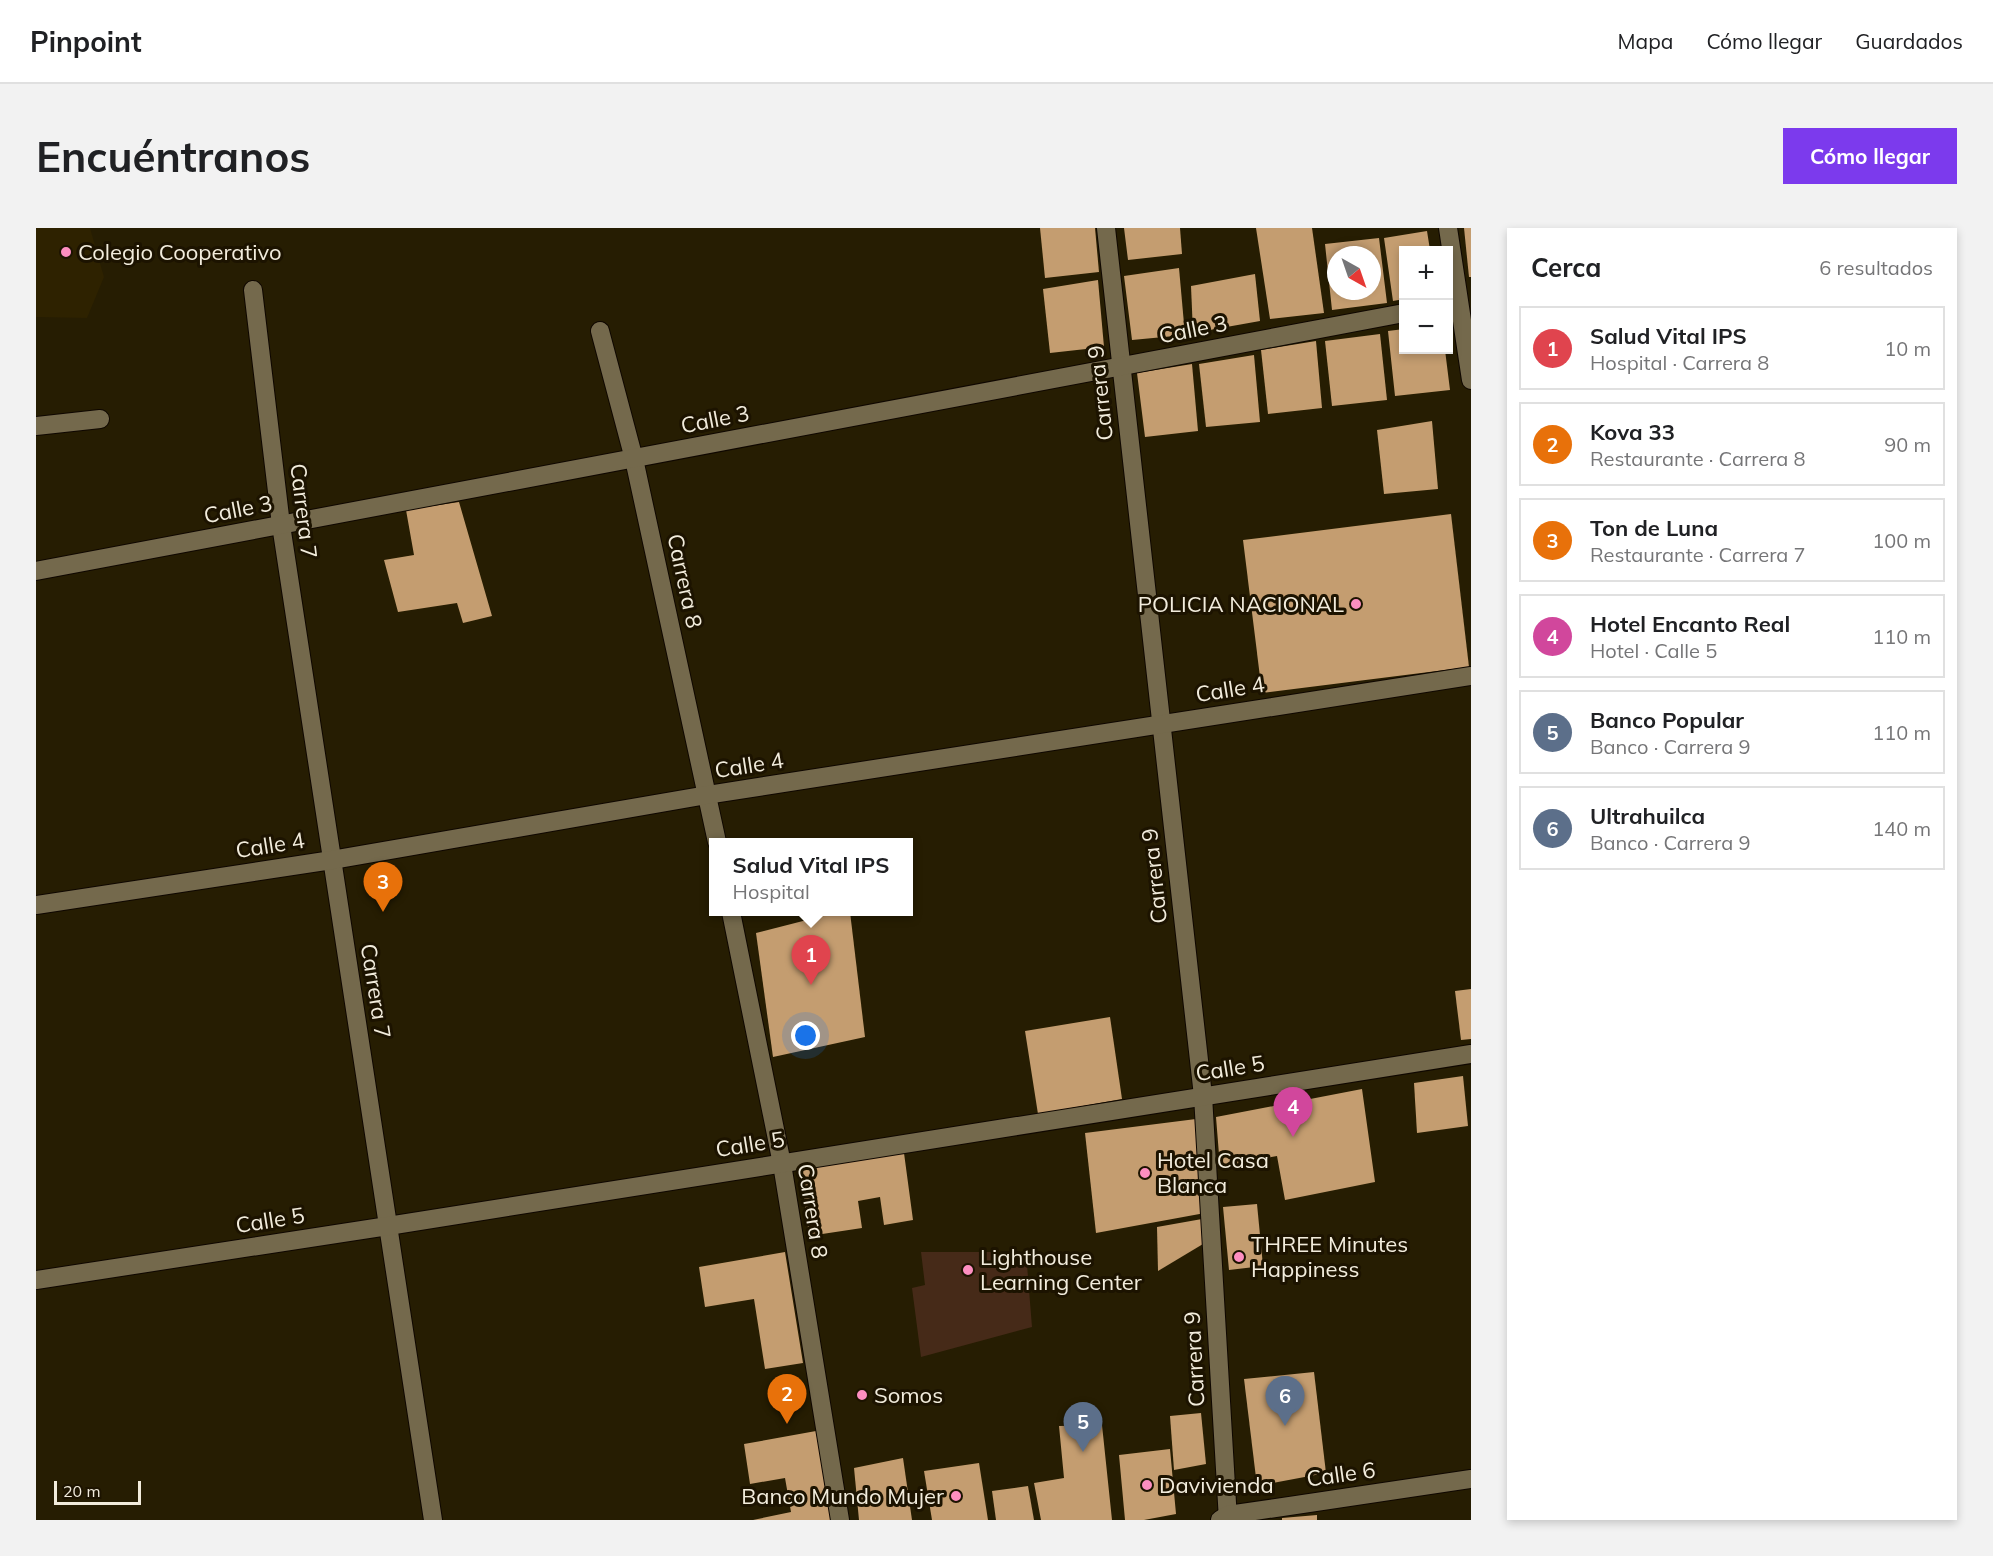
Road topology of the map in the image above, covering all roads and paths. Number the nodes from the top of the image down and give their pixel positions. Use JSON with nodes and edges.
{"nodes":[{"id":1,"x":1106,"y":228,"type":"edge"},
{"id":2,"x":1448,"y":228,"type":"edge"},
{"id":3,"x":253,"y":290,"type":"dead end"},
{"id":4,"x":1460,"y":303,"type":"edge"},
{"id":5,"x":1399,"y":315,"type":"edge"},
{"id":6,"x":600,"y":331,"type":"dead end"},
{"id":7,"x":1121,"y":366,"type":"junction"},
{"id":8,"x":1471,"y":380,"type":"edge"},
{"id":9,"x":100,"y":419,"type":"dead end"},
{"id":10,"x":36,"y":426,"type":"edge"},
{"id":11,"x":634,"y":459,"type":"junction"},
{"id":12,"x":281,"y":525,"type":"junction"},
{"id":13,"x":36,"y":571,"type":"edge"},
{"id":14,"x":1471,"y":676,"type":"edge"},
{"id":15,"x":1161,"y":724,"type":"junction"},
{"id":16,"x":707,"y":795,"type":"junction"},
{"id":17,"x":716,"y":838,"type":"edge"},
{"id":18,"x":332,"y":860,"type":"junction"},
{"id":19,"x":36,"y":906,"type":"edge"},
{"id":20,"x":732,"y":916,"type":"edge"},
{"id":21,"x":1471,"y":1054,"type":"edge"},
{"id":22,"x":1203,"y":1096,"type":"junction"},
{"id":23,"x":782,"y":1164,"type":"junction"},
{"id":24,"x":388,"y":1227,"type":"junction"},
{"id":25,"x":36,"y":1280,"type":"edge"},
{"id":26,"x":1471,"y":1479,"type":"edge"},
{"id":27,"x":1225,"y":1518,"type":"edge"},
{"id":28,"x":433,"y":1520,"type":"edge"},
{"id":29,"x":840,"y":1520,"type":"edge"}],
"edges":[{"from":1,"to":7,"type":"street","name":"Carrera 9"},
{"from":2,"to":4,"type":"street"},
{"from":3,"to":12,"type":"street","name":"Carrera 7"},
{"from":4,"to":8,"type":"street"},
{"from":5,"to":7,"type":"street","name":"Calle 3"},
{"from":6,"to":11,"type":"street","name":"Carrera 8"},
{"from":7,"to":11,"type":"street","name":"Calle 3"},
{"from":7,"to":15,"type":"street","name":"Carrera 9"},
{"from":9,"to":10,"type":"street"},
{"from":11,"to":12,"type":"street","name":"Calle 3"},
{"from":11,"to":16,"type":"street","name":"Carrera 8"},
{"from":12,"to":13,"type":"street","name":"Calle 3"},
{"from":12,"to":18,"type":"street","name":"Carrera 7"},
{"from":14,"to":15,"type":"street","name":"Calle 4"},
{"from":15,"to":16,"type":"street","name":"Calle 4"},
{"from":15,"to":22,"type":"street","name":"Carrera 9"},
{"from":16,"to":17,"type":"street","name":"Carrera 8"},
{"from":16,"to":18,"type":"street","name":"Calle 4"},
{"from":18,"to":19,"type":"street","name":"Calle 4"},
{"from":18,"to":24,"type":"street","name":"Carrera 7"},
{"from":20,"to":23,"type":"street","name":"Carrera 8"},
{"from":21,"to":22,"type":"street","name":"Calle 5"},
{"from":22,"to":23,"type":"street","name":"Calle 5"},
{"from":22,"to":27,"type":"street","name":"Carrera 9"},
{"from":23,"to":24,"type":"street","name":"Calle 5"},
{"from":23,"to":29,"type":"street","name":"Carrera 8"},
{"from":24,"to":25,"type":"street","name":"Calle 5"},
{"from":24,"to":28,"type":"street","name":"Carrera 7"},
{"from":26,"to":27,"type":"street","name":"Calle 6"}]}
